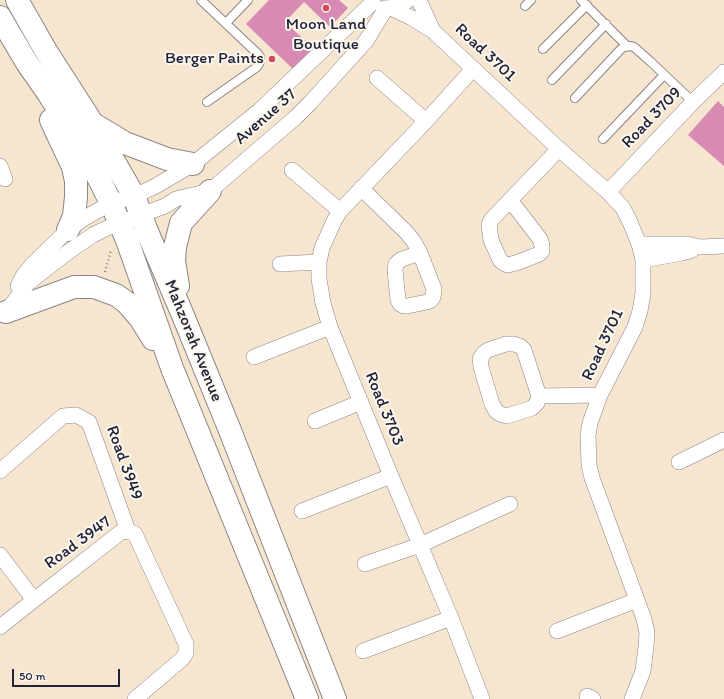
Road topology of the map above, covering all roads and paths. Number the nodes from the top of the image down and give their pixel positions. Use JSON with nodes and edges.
{"nodes":[{"id":1,"x":201,"y":0,"type":"edge"},
{"id":2,"x":248,"y":0,"type":"edge"},
{"id":3,"x":408,"y":0,"type":"edge"},
{"id":4,"x":419,"y":0,"type":"edge"},
{"id":5,"x":20,"y":2,"type":"edge"},
{"id":6,"x":584,"y":3,"type":"edge"},
{"id":7,"x":380,"y":4,"type":"edge"},
{"id":8,"x":0,"y":17,"type":"edge"},
{"id":9,"x":226,"y":23,"type":"junction"},
{"id":10,"x":606,"y":24,"type":"junction"},
{"id":11,"x":433,"y":31,"type":"junction"},
{"id":12,"x":628,"y":46,"type":"junction"},
{"id":13,"x":543,"y":49,"type":"dead end"},
{"id":14,"x":473,"y":69,"type":"junction"},
{"id":15,"x":724,"y":72,"type":"edge"},
{"id":16,"x":664,"y":75,"type":"junction"},
{"id":17,"x":377,"y":78,"type":"dead end"},
{"id":18,"x":552,"y":80,"type":"dead end"},
{"id":19,"x":48,"y":93,"type":"junction"},
{"id":20,"x":575,"y":98,"type":"dead end"},
{"id":21,"x":207,"y":102,"type":"dead end"},
{"id":22,"x":693,"y":102,"type":"junction"},
{"id":23,"x":426,"y":121,"type":"junction"},
{"id":24,"x":92,"y":123,"type":"junction"},
{"id":25,"x":604,"y":139,"type":"dead end"},
{"id":26,"x":559,"y":149,"type":"junction"},
{"id":27,"x":193,"y":164,"type":"junction"},
{"id":28,"x":292,"y":170,"type":"dead end"},
{"id":29,"x":361,"y":188,"type":"junction"},
{"id":30,"x":210,"y":191,"type":"junction"},
{"id":31,"x":608,"y":192,"type":"junction"},
{"id":32,"x":510,"y":200,"type":"dead end"},
{"id":33,"x":111,"y":203,"type":"junction"},
{"id":34,"x":138,"y":205,"type":"junction"},
{"id":35,"x":340,"y":211,"type":"junction"},
{"id":36,"x":119,"y":223,"type":"junction"},
{"id":37,"x":68,"y":230,"type":"junction"},
{"id":38,"x":639,"y":244,"type":"junction"},
{"id":39,"x":724,"y":246,"type":"edge"},
{"id":40,"x":700,"y":247,"type":"junction"},
{"id":41,"x":111,"y":249,"type":"dead end"},
{"id":42,"x":420,"y":253,"type":"dead end"},
{"id":43,"x":643,"y":260,"type":"junction"},
{"id":44,"x":319,"y":262,"type":"junction"},
{"id":45,"x":280,"y":264,"type":"dead end"},
{"id":46,"x":101,"y":289,"type":"junction"},
{"id":47,"x":182,"y":313,"type":"junction"},
{"id":48,"x":3,"y":314,"type":"edge"},
{"id":49,"x":330,"y":327,"type":"junction"},
{"id":50,"x":254,"y":357,"type":"dead end"},
{"id":51,"x":172,"y":368,"type":"junction"},
{"id":52,"x":600,"y":395,"type":"junction"},
{"id":53,"x":539,"y":396,"type":"junction"},
{"id":54,"x":361,"y":402,"type":"junction"},
{"id":55,"x":314,"y":421,"type":"dead end"},
{"id":56,"x":724,"y":440,"type":"edge"},
{"id":57,"x":679,"y":462,"type":"dead end"},
{"id":58,"x":0,"y":471,"type":"edge"},
{"id":59,"x":391,"y":476,"type":"junction"},
{"id":60,"x":510,"y":504,"type":"dead end"},
{"id":61,"x":302,"y":511,"type":"dead end"},
{"id":62,"x":128,"y":531,"type":"junction"},
{"id":63,"x":420,"y":545,"type":"junction"},
{"id":64,"x":0,"y":555,"type":"edge"},
{"id":65,"x":364,"y":564,"type":"dead end"},
{"id":66,"x":34,"y":600,"type":"junction"},
{"id":67,"x":637,"y":600,"type":"junction"},
{"id":68,"x":451,"y":618,"type":"junction"},
{"id":69,"x":0,"y":627,"type":"edge"},
{"id":70,"x":557,"y":631,"type":"dead end"},
{"id":71,"x":363,"y":651,"type":"dead end"},
{"id":72,"x":294,"y":667,"type":"junction"},
{"id":73,"x":135,"y":699,"type":"edge"},
{"id":74,"x":298,"y":699,"type":"edge"},
{"id":75,"x":307,"y":699,"type":"edge"},
{"id":76,"x":335,"y":699,"type":"edge"},
{"id":77,"x":482,"y":699,"type":"edge"},
{"id":78,"x":632,"y":699,"type":"edge"}],
"edges":[{"from":1,"to":9,"type":"lane"},
{"from":2,"to":9,"type":"lane"},
{"from":3,"to":7,"type":"street"},
{"from":4,"to":11,"type":"street","name":"Road 3701"},
{"from":5,"to":24,"type":"main road","name":"Mahzorah Avenue"},
{"from":6,"to":10,"type":"lane"},
{"from":6,"to":13,"type":"lane"},
{"from":7,"to":11,"type":"street","name":"Road 3701"},
{"from":7,"to":27,"type":"street"},
{"from":7,"to":30,"type":"street","name":"Avenue 37"},
{"from":8,"to":19,"type":"main road","name":"Mahzorah Avenue"},
{"from":9,"to":21,"type":"lane"},
{"from":10,"to":12,"type":"lane"},
{"from":10,"to":18,"type":"lane"},
{"from":11,"to":14,"type":"street","name":"Road 3701"},
{"from":12,"to":16,"type":"lane"},
{"from":12,"to":20,"type":"lane"},
{"from":14,"to":23,"type":"street","name":"Road 3703"},
{"from":14,"to":26,"type":"street","name":"Road 3701"},
{"from":15,"to":22,"type":"street","name":"Road 3709"},
{"from":16,"to":22,"type":"lane"},
{"from":16,"to":25,"type":"lane"},
{"from":17,"to":23,"type":"street"},
{"from":19,"to":33,"type":"main road","name":"Mahzorah Avenue"},
{"from":19,"to":37,"type":"main road"},
{"from":22,"to":31,"type":"street","name":"Road 3709"},
{"from":23,"to":29,"type":"street","name":"Road 3703"},
{"from":24,"to":27,"type":"main road"},
{"from":24,"to":34,"type":"main road","name":"Mahzorah Avenue"},
{"from":26,"to":31,"type":"street","name":"Road 3701"},
{"from":26,"to":32,"type":"street"},
{"from":27,"to":34,"type":"street"},
{"from":28,"to":35,"type":"street"},
{"from":29,"to":35,"type":"street","name":"Road 3703"},
{"from":29,"to":42,"type":"street"},
{"from":30,"to":34,"type":"street","name":"Avenue 37"},
{"from":30,"to":47,"type":"main road"},
{"from":31,"to":38,"type":"street","name":"Road 3701"},
{"from":33,"to":34,"type":"street"},
{"from":33,"to":36,"type":"main road","name":"Mahzorah Avenue"},
{"from":33,"to":37,"type":"street"},
{"from":34,"to":36,"type":"street"},
{"from":34,"to":47,"type":"main road","name":"Mahzorah Avenue"},
{"from":35,"to":44,"type":"street","name":"Road 3703"},
{"from":36,"to":48,"type":"street"},
{"from":36,"to":51,"type":"main road","name":"Mahzorah Avenue"},
{"from":37,"to":48,"type":"street"},
{"from":38,"to":40,"type":"street"},
{"from":38,"to":43,"type":"street","name":"Road 3701"},
{"from":39,"to":40,"type":"street"},
{"from":40,"to":43,"type":"street"},
{"from":41,"to":46,"type":"path"},
{"from":43,"to":52,"type":"street","name":"Road 3701"},
{"from":44,"to":45,"type":"street"},
{"from":44,"to":49,"type":"street","name":"Road 3703"},
{"from":46,"to":48,"type":"main road"},
{"from":46,"to":51,"type":"main road"},
{"from":47,"to":76,"type":"main road","name":"Mahzorah Avenue"},
{"from":49,"to":50,"type":"street"},
{"from":49,"to":54,"type":"street","name":"Road 3703"},
{"from":51,"to":72,"type":"main road","name":"Mahzorah Avenue"},
{"from":52,"to":53,"type":"street"},
{"from":52,"to":67,"type":"street","name":"Road 3701"},
{"from":53,"to":53,"type":"street"},
{"from":54,"to":55,"type":"street"},
{"from":54,"to":59,"type":"street","name":"Road 3703"},
{"from":56,"to":57,"type":"street"},
{"from":58,"to":62,"type":"street","name":"Road 3949"},
{"from":59,"to":61,"type":"street"},
{"from":59,"to":63,"type":"street","name":"Road 3703"},
{"from":60,"to":63,"type":"street"},
{"from":62,"to":66,"type":"street","name":"Road 3947"},
{"from":62,"to":73,"type":"street","name":"Road 3947"},
{"from":63,"to":65,"type":"street"},
{"from":63,"to":68,"type":"street","name":"Road 3703"},
{"from":64,"to":66,"type":"street"},
{"from":66,"to":69,"type":"street","name":"Road 3947"},
{"from":67,"to":70,"type":"street"},
{"from":67,"to":78,"type":"street","name":"Road 3701"},
{"from":68,"to":71,"type":"street"},
{"from":68,"to":77,"type":"street","name":"Road 3703"},
{"from":72,"to":74,"type":"street"},
{"from":72,"to":75,"type":"main road","name":"Mahzorah Avenue"}]}
